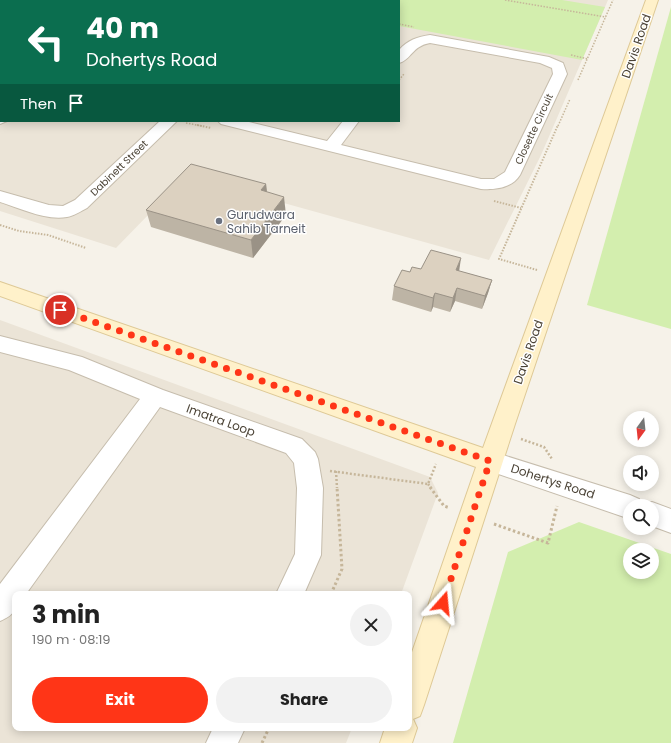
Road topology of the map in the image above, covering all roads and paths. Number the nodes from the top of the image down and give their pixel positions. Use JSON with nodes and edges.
{"nodes":[{"id":1,"x":505,"y":0,"type":"edge"},
{"id":2,"x":613,"y":0,"type":"edge"},
{"id":3,"x":652,"y":0,"type":"edge"},
{"id":4,"x":606,"y":17,"type":"junction"},
{"id":5,"x":403,"y":64,"type":"edge"},
{"id":6,"x":400,"y":76,"type":"edge"},
{"id":7,"x":575,"y":86,"type":"dead end"},
{"id":8,"x":572,"y":93,"type":"dead end"},
{"id":9,"x":168,"y":122,"type":"edge"},
{"id":10,"x":230,"y":122,"type":"edge"},
{"id":11,"x":351,"y":122,"type":"edge"},
{"id":12,"x":332,"y":147,"type":"junction"},
{"id":13,"x":0,"y":196,"type":"edge"},
{"id":14,"x":0,"y":225,"type":"edge"},
{"id":15,"x":86,"y":248,"type":"dead end"},
{"id":16,"x":535,"y":277,"type":"dead end"},
{"id":17,"x":0,"y":289,"type":"edge"},
{"id":18,"x":0,"y":344,"type":"edge"},
{"id":19,"x":155,"y":396,"type":"junction"},
{"id":20,"x":490,"y":461,"type":"junction"},
{"id":21,"x":336,"y":471,"type":"dead end"},
{"id":22,"x":623,"y":505,"type":"edge"},
{"id":23,"x":659,"y":516,"type":"edge"},
{"id":24,"x":671,"y":520,"type":"edge"},
{"id":25,"x":12,"y":591,"type":"edge"},
{"id":26,"x":291,"y":591,"type":"edge"},
{"id":27,"x":331,"y":591,"type":"edge"},
{"id":28,"x":12,"y":592,"type":"edge"},
{"id":29,"x":0,"y":608,"type":"edge"},
{"id":30,"x":412,"y":696,"type":"edge"},
{"id":31,"x":228,"y":731,"type":"edge"},
{"id":32,"x":268,"y":731,"type":"edge"},
{"id":33,"x":400,"y":731,"type":"edge"},
{"id":34,"x":222,"y":743,"type":"edge"},
{"id":35,"x":262,"y":743,"type":"edge"},
{"id":36,"x":396,"y":743,"type":"edge"}],
"edges":[{"from":1,"to":4,"type":"path"},
{"from":2,"to":4,"type":"path"},
{"from":3,"to":20,"type":"street","name":"Davis Road"},
{"from":4,"to":7,"type":"path"},
{"from":5,"to":6,"type":"path"},
{"from":5,"to":12,"type":"street","name":"Closette Circuit"},
{"from":8,"to":16,"type":"path"},
{"from":9,"to":13,"type":"street","name":"Dabinett Street"},
{"from":10,"to":12,"type":"street","name":"Closette Circuit"},
{"from":11,"to":12,"type":"street"},
{"from":14,"to":15,"type":"path"},
{"from":17,"to":20,"type":"street","name":"Dohertys Road"},
{"from":18,"to":19,"type":"street","name":"Imatra Loop"},
{"from":19,"to":25,"type":"street"},
{"from":19,"to":26,"type":"street","name":"Imatra Loop"},
{"from":20,"to":22,"type":"street","name":"Dohertys Road"},
{"from":20,"to":30,"type":"street","name":"Davis Road"},
{"from":21,"to":27,"type":"path"},
{"from":23,"to":24,"type":"street"},
{"from":28,"to":29,"type":"street"},
{"from":31,"to":34,"type":"street"},
{"from":32,"to":35,"type":"path"},
{"from":33,"to":36,"type":"street"}]}
